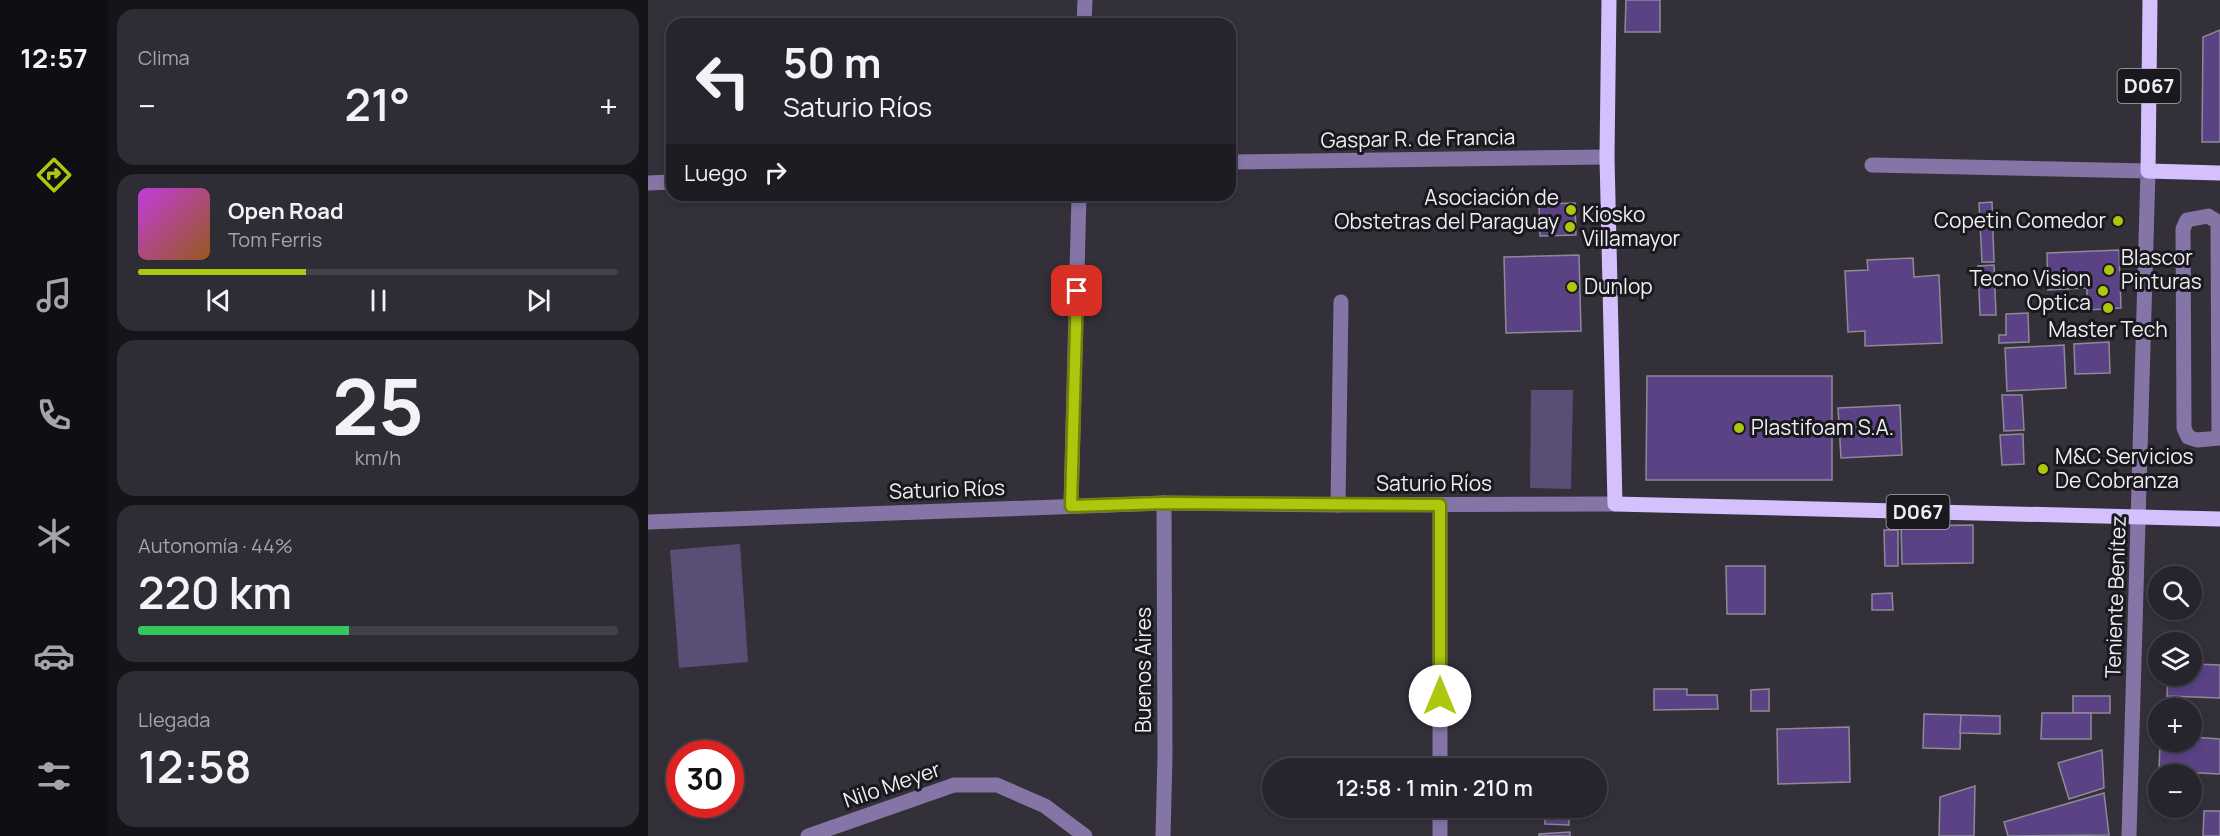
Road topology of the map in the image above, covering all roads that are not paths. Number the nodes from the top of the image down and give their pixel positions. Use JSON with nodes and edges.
{"nodes":[{"id":1,"x":1085,"y":0,"type":"edge"},
{"id":2,"x":1609,"y":0,"type":"edge"},
{"id":3,"x":2150,"y":0,"type":"edge"},
{"id":4,"x":1084,"y":18,"type":"edge"},
{"id":5,"x":1606,"y":157,"type":"junction"},
{"id":6,"x":1236,"y":162,"type":"edge"},
{"id":7,"x":1872,"y":165,"type":"dead end"},
{"id":8,"x":2148,"y":171,"type":"junction"},
{"id":9,"x":2220,"y":173,"type":"edge"},
{"id":10,"x":666,"y":182,"type":"edge"},
{"id":11,"x":648,"y":183,"type":"edge"},
{"id":12,"x":1079,"y":201,"type":"edge"},
{"id":13,"x":1341,"y":302,"type":"dead end"},
{"id":14,"x":2220,"y":438,"type":"edge"},
{"id":15,"x":1164,"y":503,"type":"junction"},
{"id":16,"x":1615,"y":504,"type":"junction"},
{"id":17,"x":1338,"y":505,"type":"junction"},
{"id":18,"x":1440,"y":505,"type":"junction"},
{"id":19,"x":1071,"y":506,"type":"junction"},
{"id":20,"x":2139,"y":518,"type":"junction"},
{"id":21,"x":2220,"y":519,"type":"edge"},
{"id":22,"x":648,"y":522,"type":"edge"},
{"id":23,"x":1440,"y":758,"type":"edge"},
{"id":24,"x":1440,"y":818,"type":"edge"},
{"id":25,"x":808,"y":836,"type":"edge"},
{"id":26,"x":1085,"y":836,"type":"edge"},
{"id":27,"x":1163,"y":836,"type":"edge"},
{"id":28,"x":1440,"y":836,"type":"edge"},
{"id":29,"x":2129,"y":836,"type":"edge"}],
"edges":[{"from":1,"to":4,"type":"street"},
{"from":2,"to":5,"type":"main road"},
{"from":3,"to":8,"type":"main road","name":"Teniente Benítez","number":"D067"},
{"from":5,"to":6,"type":"street","name":"Gaspar R. de Francia"},
{"from":5,"to":16,"type":"main road"},
{"from":7,"to":8,"type":"street"},
{"from":8,"to":9,"type":"main road"},
{"from":8,"to":20,"type":"street","name":"Teniente Benítez"},
{"from":10,"to":11,"type":"street"},
{"from":12,"to":19,"type":"street"},
{"from":13,"to":17,"type":"street"},
{"from":14,"to":14,"type":"street"},
{"from":15,"to":17,"type":"street","name":"Saturio Ríos"},
{"from":15,"to":19,"type":"street","name":"Saturio Ríos"},
{"from":15,"to":27,"type":"street","name":"Buenos Aires"},
{"from":16,"to":18,"type":"street","name":"Saturio Ríos"},
{"from":16,"to":20,"type":"main road","name":"Saturio Ríos","number":"D067"},
{"from":17,"to":18,"type":"street","name":"Saturio Ríos"},
{"from":18,"to":23,"type":"street"},
{"from":19,"to":22,"type":"street","name":"Saturio Ríos"},
{"from":20,"to":21,"type":"main road","name":"Saturio Ríos","number":"D067"},
{"from":20,"to":29,"type":"street","name":"Teniente Benítez"},
{"from":24,"to":28,"type":"street"},
{"from":25,"to":26,"type":"street","name":"Nilo Meyer"}]}
